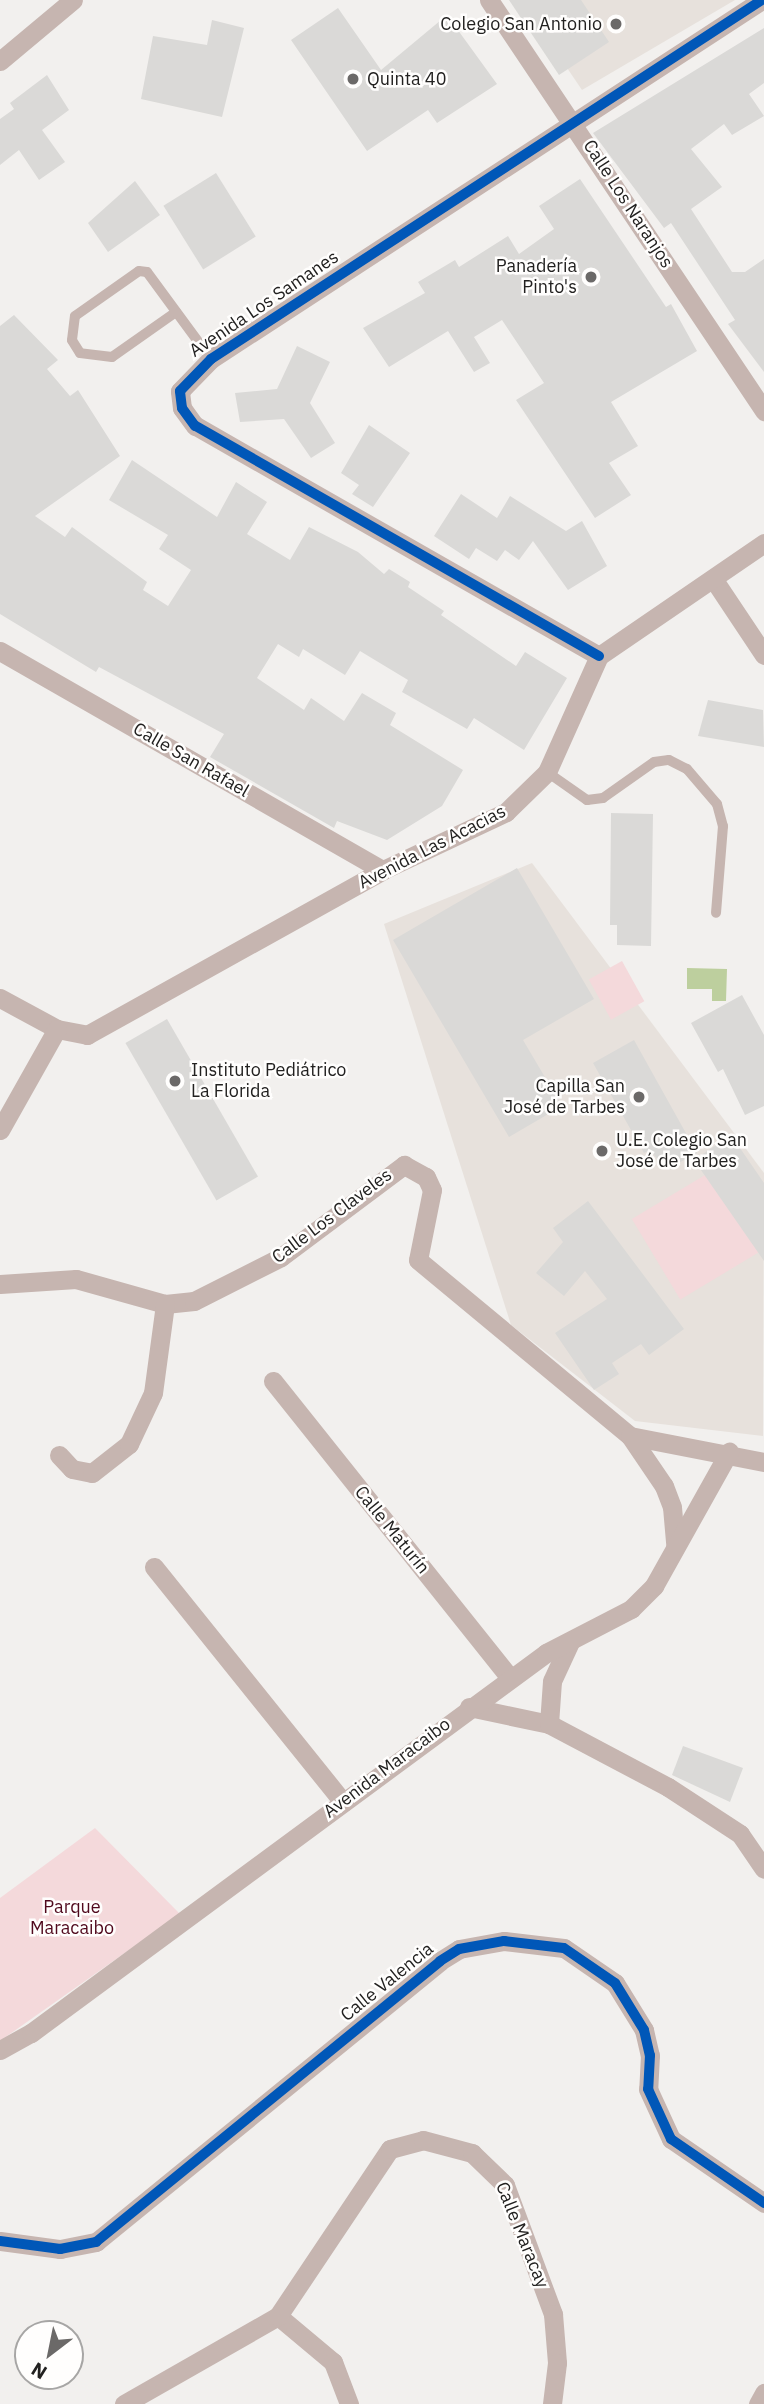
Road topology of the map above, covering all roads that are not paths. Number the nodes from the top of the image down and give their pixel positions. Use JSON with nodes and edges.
{"nodes":[{"id":1,"x":73,"y":0,"type":"edge"},
{"id":2,"x":489,"y":0,"type":"edge"},
{"id":3,"x":762,"y":0,"type":"edge"},
{"id":4,"x":0,"y":61,"type":"edge"},
{"id":5,"x":572,"y":121,"type":"junction"},
{"id":6,"x":176,"y":312,"type":"junction"},
{"id":7,"x":211,"y":359,"type":"junction"},
{"id":8,"x":764,"y":411,"type":"edge"},
{"id":9,"x":764,"y":543,"type":"edge"},
{"id":10,"x":714,"y":580,"type":"junction"},
{"id":11,"x":0,"y":651,"type":"edge"},
{"id":12,"x":764,"y":655,"type":"edge"},
{"id":13,"x":599,"y":656,"type":"junction"},
{"id":14,"x":547,"y":772,"type":"junction"},
{"id":15,"x":383,"y":870,"type":"junction"},
{"id":16,"x":716,"y":913,"type":"dead end"},
{"id":17,"x":0,"y":999,"type":"edge"},
{"id":18,"x":57,"y":1029,"type":"junction"},
{"id":19,"x":0,"y":1130,"type":"edge"},
{"id":20,"x":0,"y":1284,"type":"edge"},
{"id":21,"x":165,"y":1304,"type":"junction"},
{"id":22,"x":273,"y":1381,"type":"dead end"},
{"id":23,"x":630,"y":1436,"type":"junction"},
{"id":24,"x":729,"y":1452,"type":"junction"},
{"id":25,"x":59,"y":1455,"type":"dead end"},
{"id":26,"x":764,"y":1462,"type":"edge"},
{"id":27,"x":675,"y":1545,"type":"junction"},
{"id":28,"x":154,"y":1567,"type":"dead end"},
{"id":29,"x":570,"y":1642,"type":"junction"},
{"id":30,"x":510,"y":1678,"type":"junction"},
{"id":31,"x":469,"y":1707,"type":"junction"},
{"id":32,"x":549,"y":1724,"type":"junction"},
{"id":33,"x":343,"y":1802,"type":"junction"},
{"id":34,"x":762,"y":1854,"type":"edge"},
{"id":35,"x":0,"y":2050,"type":"edge"},
{"id":36,"x":764,"y":2203,"type":"edge"},
{"id":37,"x":0,"y":2241,"type":"edge"},
{"id":38,"x":278,"y":2316,"type":"junction"},
{"id":39,"x":764,"y":2393,"type":"edge"},
{"id":40,"x":124,"y":2404,"type":"edge"},
{"id":41,"x":349,"y":2404,"type":"edge"},
{"id":42,"x":552,"y":2404,"type":"edge"},
{"id":43,"x":758,"y":2404,"type":"edge"}],
"edges":[{"from":1,"to":4,"type":"street"},
{"from":2,"to":5,"type":"street","name":"Calle Los Naranjos"},
{"from":3,"to":5,"type":"street","name":"Avenida Los Samanes"},
{"from":5,"to":7,"type":"street","name":"Avenida Los Samanes"},
{"from":5,"to":8,"type":"street","name":"Calle Los Naranjos"},
{"from":6,"to":6,"type":"lane"},
{"from":6,"to":7,"type":"lane"},
{"from":7,"to":13,"type":"street","name":"Avenida Los Samanes"},
{"from":9,"to":10,"type":"street"},
{"from":10,"to":12,"type":"street"},
{"from":10,"to":13,"type":"street"},
{"from":11,"to":15,"type":"street","name":"Calle San Rafael"},
{"from":13,"to":14,"type":"street","name":"Avenida Las Acacias"},
{"from":14,"to":15,"type":"street","name":"Avenida Las Acacias"},
{"from":14,"to":16,"type":"lane"},
{"from":15,"to":18,"type":"street","name":"Avenida Las Acacias"},
{"from":17,"to":18,"type":"street"},
{"from":18,"to":19,"type":"street"},
{"from":20,"to":21,"type":"street","name":"Calle Los Claveles"},
{"from":21,"to":23,"type":"street","name":"Calle Los Claveles"},
{"from":21,"to":25,"type":"street"},
{"from":22,"to":30,"type":"street","name":"Calle Maturín"},
{"from":23,"to":24,"type":"street"},
{"from":23,"to":27,"type":"street"},
{"from":24,"to":26,"type":"street"},
{"from":24,"to":27,"type":"street","name":"Avenida Maracaibo"},
{"from":27,"to":29,"type":"street","name":"Avenida Maracaibo"},
{"from":28,"to":33,"type":"street"},
{"from":29,"to":30,"type":"street","name":"Avenida Maracaibo"},
{"from":29,"to":32,"type":"street"},
{"from":30,"to":31,"type":"street","name":"Avenida Maracaibo"},
{"from":31,"to":32,"type":"street"},
{"from":31,"to":33,"type":"street","name":"Avenida Maracaibo"},
{"from":32,"to":34,"type":"street"},
{"from":33,"to":35,"type":"street","name":"Avenida Maracaibo"},
{"from":36,"to":37,"type":"street","name":"Calle Valencia"},
{"from":38,"to":40,"type":"street"},
{"from":38,"to":41,"type":"street"},
{"from":38,"to":42,"type":"street","name":"Calle Maracay"},
{"from":39,"to":43,"type":"street"}]}
